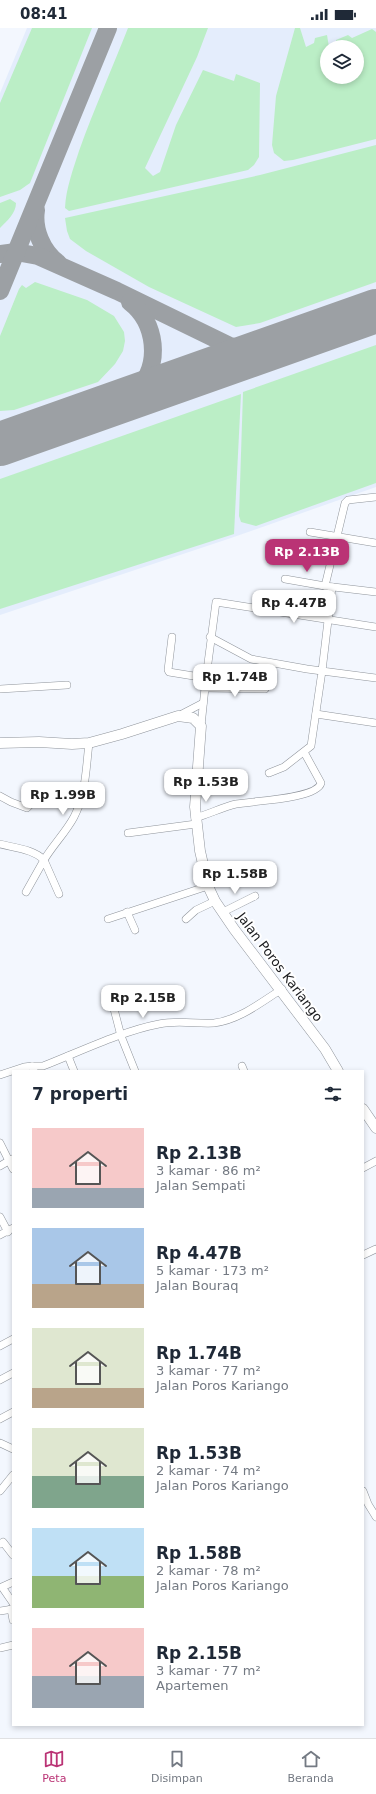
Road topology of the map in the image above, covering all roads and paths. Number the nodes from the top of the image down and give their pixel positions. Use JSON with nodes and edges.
{"nodes":[{"id":1,"x":376,"y":497,"type":"edge"},
{"id":2,"x":310,"y":532,"type":"dead end"},
{"id":3,"x":338,"y":535,"type":"junction"},
{"id":4,"x":376,"y":543,"type":"edge"},
{"id":5,"x":286,"y":579,"type":"dead end"},
{"id":6,"x":329,"y":587,"type":"junction"},
{"id":7,"x":376,"y":592,"type":"edge"},
{"id":8,"x":329,"y":620,"type":"junction"},
{"id":9,"x":376,"y":627,"type":"edge"},
{"id":10,"x":172,"y":637,"type":"dead end"},
{"id":11,"x":210,"y":637,"type":"junction"},
{"id":12,"x":322,"y":670,"type":"junction"},
{"id":13,"x":206,"y":678,"type":"junction"},
{"id":14,"x":376,"y":678,"type":"edge"},
{"id":15,"x":67,"y":685,"type":"dead end"},
{"id":16,"x":0,"y":688,"type":"edge"},
{"id":17,"x":205,"y":688,"type":"junction"},
{"id":18,"x":265,"y":689,"type":"dead end"},
{"id":19,"x":203,"y":703,"type":"junction"},
{"id":20,"x":316,"y":714,"type":"junction"},
{"id":21,"x":178,"y":716,"type":"junction"},
{"id":22,"x":376,"y":723,"type":"edge"},
{"id":23,"x":202,"y":726,"type":"junction"},
{"id":24,"x":0,"y":743,"type":"edge"},
{"id":25,"x":89,"y":743,"type":"junction"},
{"id":26,"x":304,"y":752,"type":"junction"},
{"id":27,"x":269,"y":773,"type":"dead end"},
{"id":28,"x":0,"y":796,"type":"edge"},
{"id":29,"x":79,"y":806,"type":"junction"},
{"id":30,"x":196,"y":821,"type":"junction"},
{"id":31,"x":128,"y":833,"type":"dead end"},
{"id":32,"x":0,"y":844,"type":"edge"},
{"id":33,"x":44,"y":860,"type":"junction"},
{"id":34,"x":208,"y":886,"type":"junction"},
{"id":35,"x":26,"y":892,"type":"dead end"},
{"id":36,"x":59,"y":894,"type":"dead end"},
{"id":37,"x":255,"y":896,"type":"dead end"},
{"id":38,"x":215,"y":901,"type":"junction"},
{"id":39,"x":127,"y":912,"type":"junction"},
{"id":40,"x":223,"y":912,"type":"junction"},
{"id":41,"x":108,"y":919,"type":"dead end"},
{"id":42,"x":186,"y":919,"type":"dead end"},
{"id":43,"x":135,"y":930,"type":"dead end"},
{"id":44,"x":151,"y":989,"type":"dead end"},
{"id":45,"x":282,"y":989,"type":"junction"},
{"id":46,"x":121,"y":1036,"type":"junction"},
{"id":47,"x":68,"y":1056,"type":"junction"},
{"id":48,"x":33,"y":1069,"type":"edge"},
{"id":49,"x":15,"y":1070,"type":"edge"},
{"id":50,"x":74,"y":1070,"type":"edge"},
{"id":51,"x":135,"y":1070,"type":"edge"},
{"id":52,"x":337,"y":1070,"type":"edge"},
{"id":53,"x":12,"y":1071,"type":"edge"},
{"id":54,"x":0,"y":1075,"type":"edge"},
{"id":55,"x":364,"y":1110,"type":"edge"},
{"id":56,"x":376,"y":1128,"type":"edge"},
{"id":57,"x":0,"y":1143,"type":"edge"},
{"id":58,"x":11,"y":1160,"type":"edge"},
{"id":59,"x":376,"y":1162,"type":"edge"},
{"id":60,"x":0,"y":1166,"type":"edge"},
{"id":61,"x":364,"y":1168,"type":"edge"},
{"id":62,"x":0,"y":1217,"type":"edge"},
{"id":63,"x":10,"y":1230,"type":"edge"},
{"id":64,"x":0,"y":1235,"type":"edge"},
{"id":65,"x":376,"y":1249,"type":"edge"},
{"id":66,"x":364,"y":1255,"type":"edge"},
{"id":67,"x":12,"y":1340,"type":"edge"},
{"id":68,"x":0,"y":1346,"type":"edge"},
{"id":69,"x":12,"y":1374,"type":"edge"},
{"id":70,"x":0,"y":1380,"type":"edge"},
{"id":71,"x":12,"y":1413,"type":"edge"},
{"id":72,"x":0,"y":1420,"type":"edge"},
{"id":73,"x":0,"y":1443,"type":"edge"},
{"id":74,"x":12,"y":1449,"type":"edge"},
{"id":75,"x":12,"y":1476,"type":"edge"},
{"id":76,"x":0,"y":1491,"type":"edge"},
{"id":77,"x":364,"y":1494,"type":"edge"},
{"id":78,"x":376,"y":1517,"type":"edge"},
{"id":79,"x":1,"y":1542,"type":"edge"},
{"id":80,"x":12,"y":1554,"type":"edge"},
{"id":81,"x":12,"y":1582,"type":"edge"},
{"id":82,"x":1,"y":1586,"type":"edge"},
{"id":83,"x":12,"y":1607,"type":"edge"},
{"id":84,"x":0,"y":1611,"type":"edge"},
{"id":85,"x":12,"y":1645,"type":"edge"},
{"id":86,"x":0,"y":1648,"type":"edge"}],
"edges":[{"from":1,"to":3,"type":"street"},
{"from":2,"to":3,"type":"street"},
{"from":3,"to":4,"type":"street"},
{"from":3,"to":6,"type":"street"},
{"from":5,"to":6,"type":"street"},
{"from":6,"to":7,"type":"street"},
{"from":6,"to":8,"type":"street"},
{"from":8,"to":9,"type":"street"},
{"from":8,"to":11,"type":"street"},
{"from":8,"to":12,"type":"street"},
{"from":10,"to":13,"type":"street"},
{"from":11,"to":12,"type":"street"},
{"from":11,"to":13,"type":"street"},
{"from":12,"to":14,"type":"street"},
{"from":12,"to":20,"type":"street"},
{"from":13,"to":17,"type":"street"},
{"from":15,"to":16,"type":"street"},
{"from":17,"to":18,"type":"street"},
{"from":17,"to":19,"type":"street"},
{"from":19,"to":21,"type":"street"},
{"from":19,"to":23,"type":"street"},
{"from":20,"to":22,"type":"street"},
{"from":20,"to":26,"type":"street"},
{"from":21,"to":23,"type":"main road"},
{"from":21,"to":25,"type":"main road"},
{"from":23,"to":30,"type":"main road","name":"Jalan Poros Kariango"},
{"from":24,"to":25,"type":"main road"},
{"from":25,"to":29,"type":"street"},
{"from":26,"to":27,"type":"street"},
{"from":26,"to":30,"type":"street"},
{"from":28,"to":29,"type":"street"},
{"from":29,"to":33,"type":"street"},
{"from":30,"to":31,"type":"street"},
{"from":30,"to":34,"type":"main road","name":"Jalan Poros Kariango"},
{"from":32,"to":33,"type":"street"},
{"from":33,"to":35,"type":"street"},
{"from":33,"to":36,"type":"street"},
{"from":34,"to":38,"type":"main road","name":"Jalan Poros Kariango"},
{"from":34,"to":39,"type":"street"},
{"from":37,"to":40,"type":"street"},
{"from":38,"to":40,"type":"main road","name":"Jalan Poros Kariango"},
{"from":38,"to":42,"type":"street"},
{"from":39,"to":41,"type":"street"},
{"from":39,"to":43,"type":"street"},
{"from":40,"to":45,"type":"main road","name":"Jalan Poros Kariango"},
{"from":44,"to":46,"type":"street"},
{"from":45,"to":46,"type":"street"},
{"from":45,"to":52,"type":"main road","name":"Jalan Poros Kariango"},
{"from":46,"to":47,"type":"street"},
{"from":46,"to":51,"type":"street"},
{"from":47,"to":48,"type":"street"},
{"from":47,"to":50,"type":"street"},
{"from":48,"to":49,"type":"street"},
{"from":53,"to":54,"type":"street"},
{"from":55,"to":56,"type":"main road"},
{"from":57,"to":58,"type":"street"},
{"from":58,"to":60,"type":"street"},
{"from":59,"to":61,"type":"street"},
{"from":62,"to":63,"type":"street"},
{"from":63,"to":64,"type":"street"},
{"from":65,"to":66,"type":"street"},
{"from":67,"to":68,"type":"street"},
{"from":69,"to":70,"type":"street"},
{"from":71,"to":72,"type":"street"},
{"from":73,"to":74,"type":"street"},
{"from":75,"to":76,"type":"street"},
{"from":77,"to":78,"type":"street"},
{"from":79,"to":80,"type":"street"},
{"from":81,"to":82,"type":"street"},
{"from":82,"to":83,"type":"street"},
{"from":83,"to":84,"type":"street"},
{"from":85,"to":86,"type":"street"}]}
